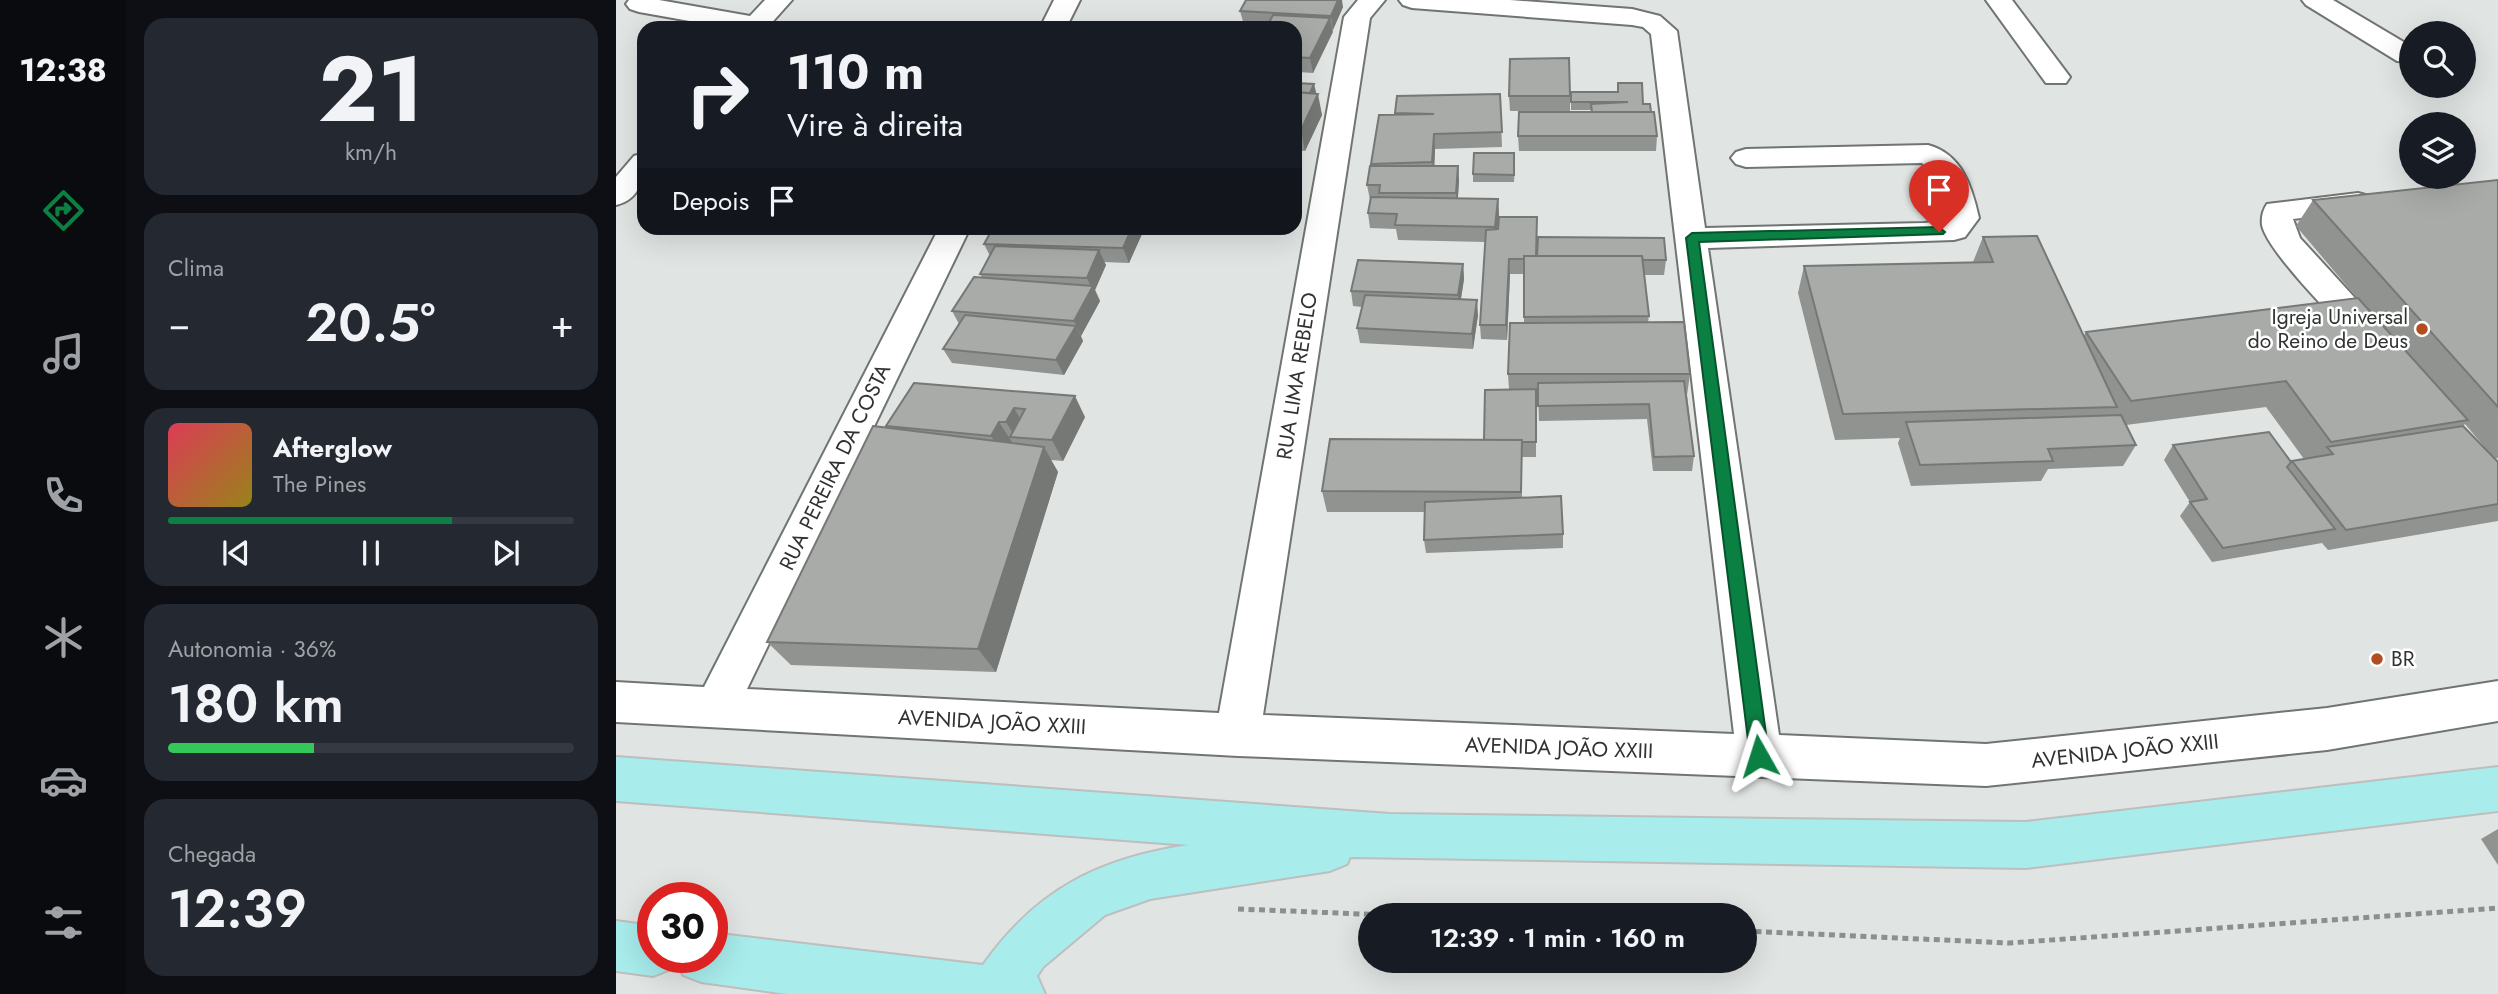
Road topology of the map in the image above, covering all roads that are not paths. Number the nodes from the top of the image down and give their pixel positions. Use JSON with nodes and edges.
{"nodes":[{"id":1,"x":779,"y":0,"type":"edge"},
{"id":2,"x":1067,"y":0,"type":"edge"},
{"id":3,"x":1412,"y":0,"type":"edge"},
{"id":4,"x":1999,"y":0,"type":"edge"},
{"id":5,"x":2315,"y":0,"type":"edge"},
{"id":6,"x":642,"y":2,"type":"edge"},
{"id":7,"x":1359,"y":6,"type":"edge"},
{"id":8,"x":616,"y":18,"type":"edge"},
{"id":9,"x":727,"y":21,"type":"edge"},
{"id":10,"x":760,"y":21,"type":"edge"},
{"id":11,"x":1056,"y":21,"type":"edge"},
{"id":12,"x":2399,"y":51,"type":"edge"},
{"id":13,"x":2056,"y":78,"type":"dead end"},
{"id":14,"x":616,"y":149,"type":"edge"},
{"id":15,"x":637,"y":154,"type":"edge"},
{"id":16,"x":1746,"y":158,"type":"dead end"},
{"id":17,"x":637,"y":170,"type":"edge"},
{"id":18,"x":616,"y":196,"type":"edge"},
{"id":19,"x":2388,"y":200,"type":"edge"},
{"id":20,"x":951,"y":235,"type":"edge"},
{"id":21,"x":1692,"y":238,"type":"junction"},
{"id":22,"x":2394,"y":363,"type":"edge"},
{"id":23,"x":2498,"y":701,"type":"edge"},
{"id":24,"x":616,"y":702,"type":"edge"},
{"id":25,"x":716,"y":707,"type":"junction"},
{"id":26,"x":1238,"y":735,"type":"junction"},
{"id":27,"x":1759,"y":756,"type":"junction"},
{"id":28,"x":616,"y":779,"type":"edge"},
{"id":29,"x":2498,"y":789,"type":"edge"},
{"id":30,"x":1390,"y":836,"type":"junction"},
{"id":31,"x":616,"y":946,"type":"edge"},
{"id":32,"x":637,"y":949,"type":"edge"},
{"id":33,"x":728,"y":961,"type":"edge"},
{"id":34,"x":874,"y":980,"type":"junction"},
{"id":35,"x":1005,"y":993,"type":"edge"},
{"id":36,"x":826,"y":994,"type":"edge"}],
"edges":[{"from":1,"to":10,"type":"street"},
{"from":2,"to":11,"type":"street"},
{"from":3,"to":21,"type":"street"},
{"from":4,"to":13,"type":"street"},
{"from":5,"to":12,"type":"street"},
{"from":6,"to":8,"type":"street"},
{"from":6,"to":9,"type":"street"},
{"from":7,"to":26,"type":"street","name":"RUA LIMA REBELO"},
{"from":14,"to":15,"type":"street"},
{"from":16,"to":21,"type":"street"},
{"from":17,"to":18,"type":"street"},
{"from":19,"to":22,"type":"street"},
{"from":20,"to":25,"type":"street","name":"RUA PEREIRA DA COSTA"},
{"from":21,"to":27,"type":"street"},
{"from":23,"to":27,"type":"street","name":"AVENIDA JOÃO XXIII"},
{"from":24,"to":25,"type":"street","name":"AVENIDA JOÃO XXIII"},
{"from":25,"to":26,"type":"street","name":"AVENIDA JOÃO XXIII"},
{"from":26,"to":27,"type":"street","name":"AVENIDA JOÃO XXIII"},
{"from":28,"to":30,"type":"main road"},
{"from":29,"to":30,"type":"main road"},
{"from":30,"to":35,"type":"main road"},
{"from":31,"to":32,"type":"main road"},
{"from":33,"to":34,"type":"main road"},
{"from":34,"to":35,"type":"main road"},
{"from":34,"to":36,"type":"main road"}]}
